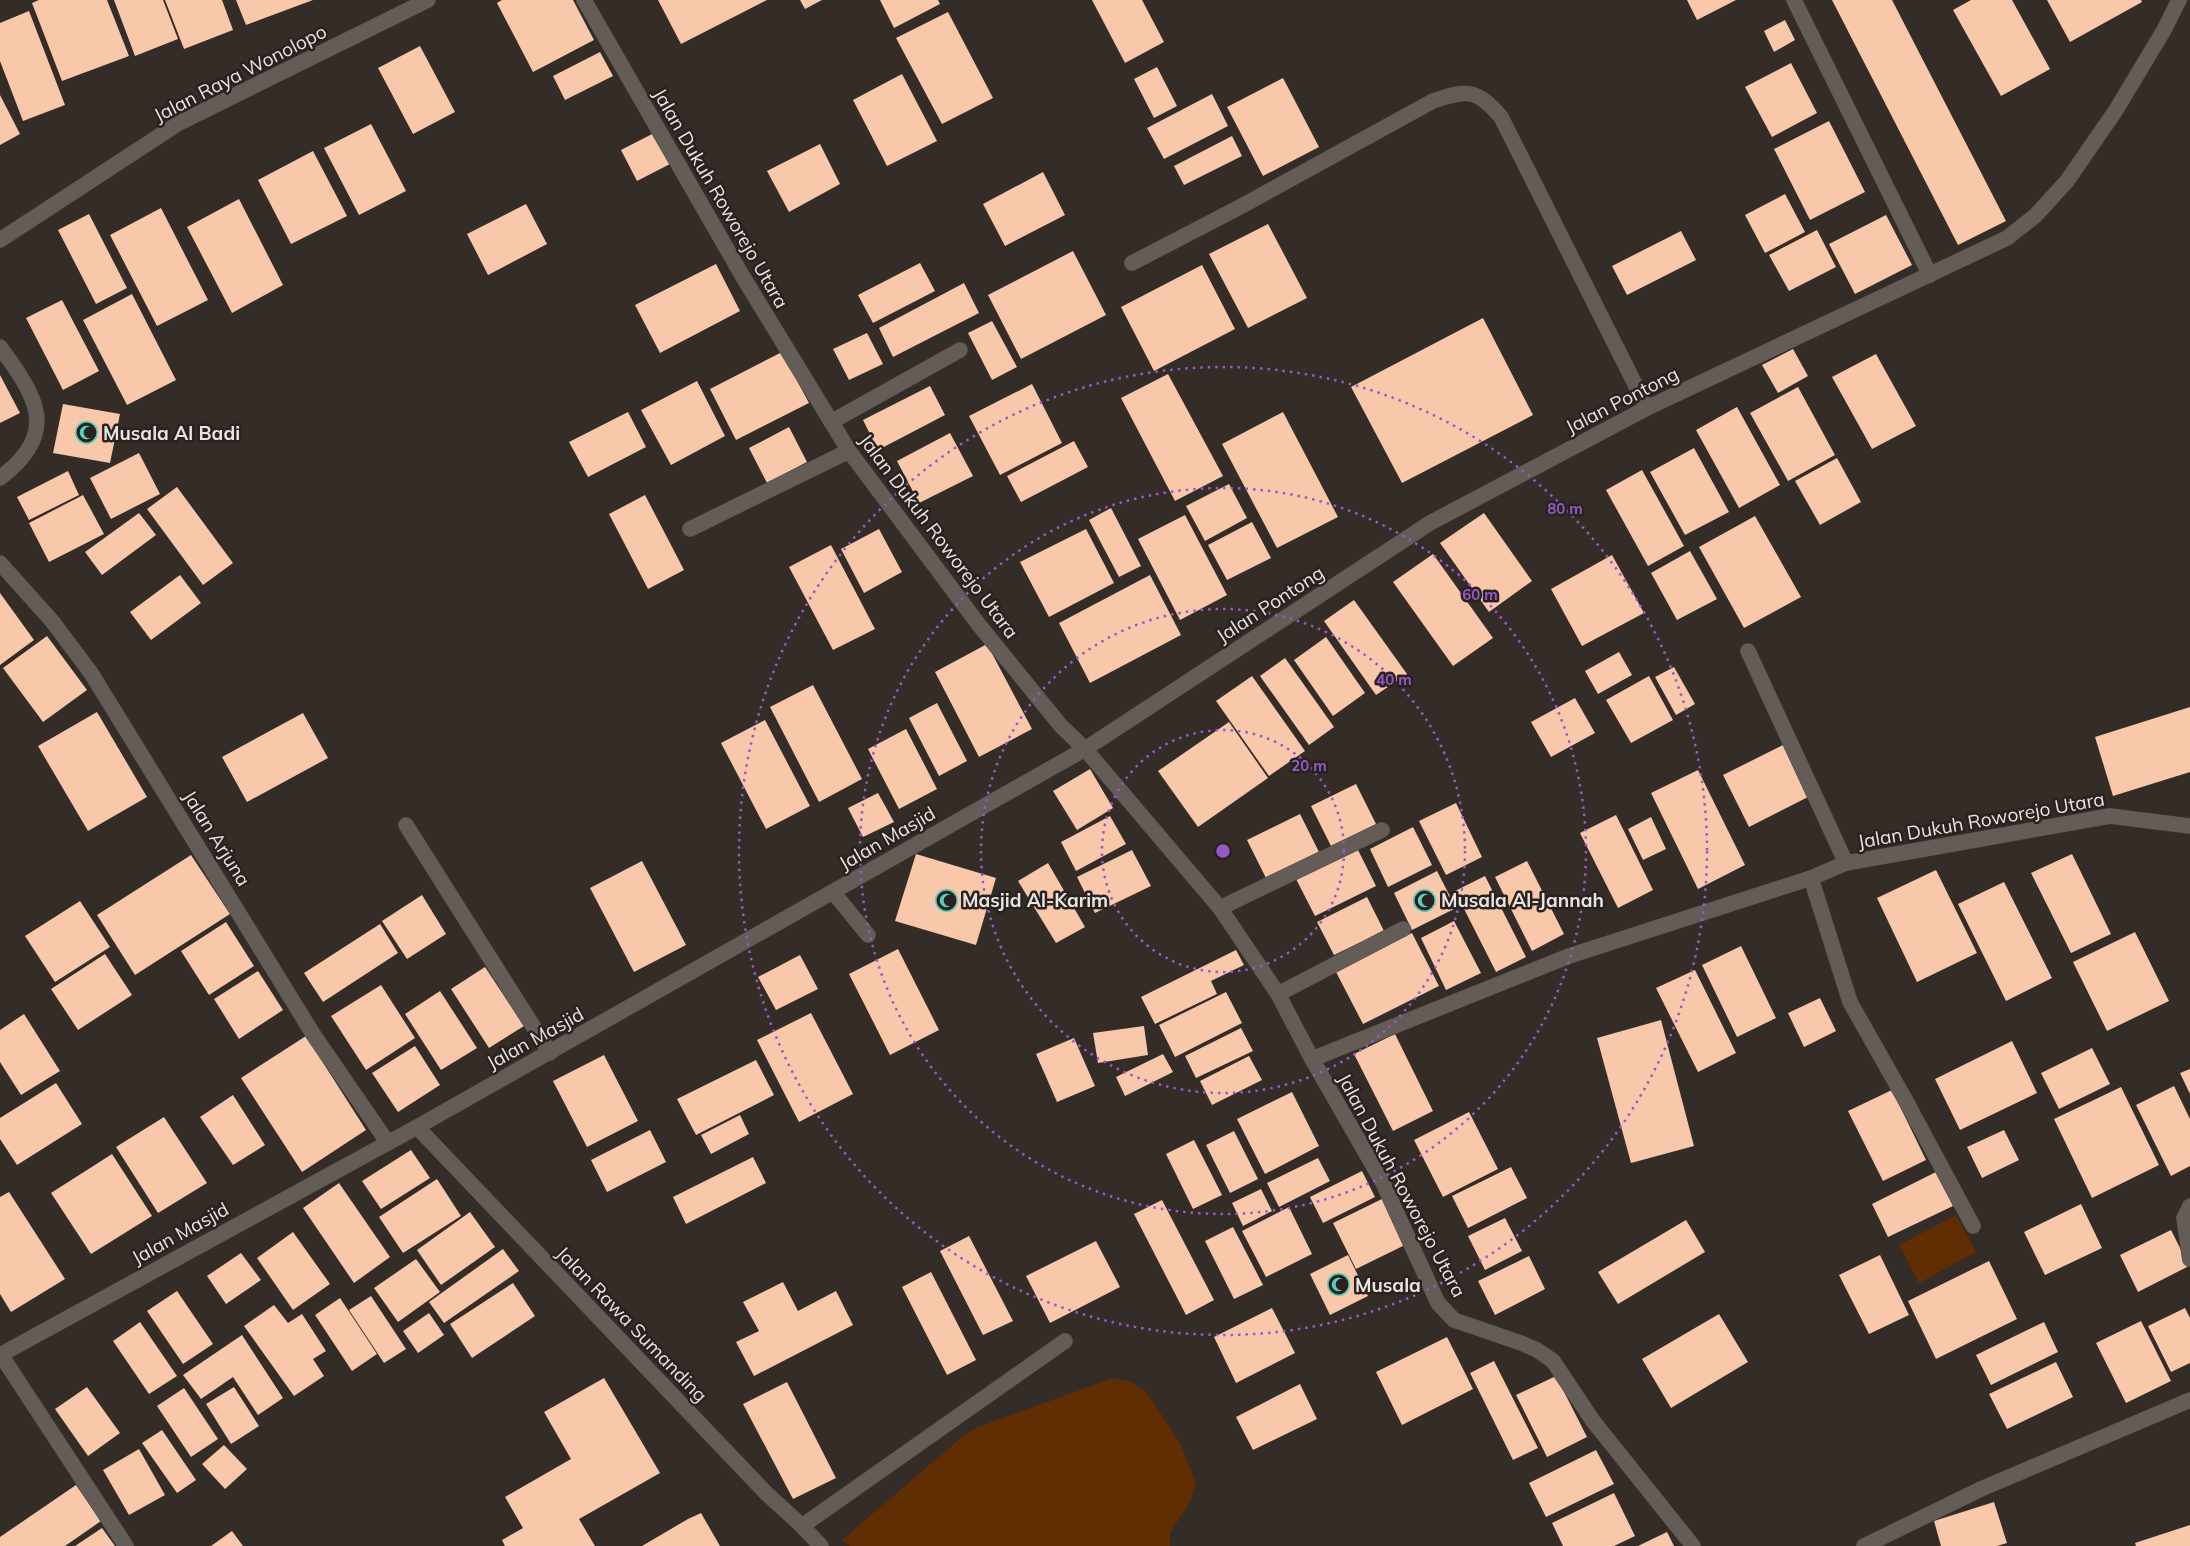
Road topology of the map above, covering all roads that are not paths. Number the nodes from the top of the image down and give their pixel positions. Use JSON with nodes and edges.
{"nodes":[{"id":1,"x":428,"y":0,"type":"edge"},
{"id":2,"x":584,"y":0,"type":"edge"},
{"id":3,"x":1794,"y":0,"type":"edge"},
{"id":4,"x":2179,"y":0,"type":"edge"},
{"id":5,"x":0,"y":240,"type":"edge"},
{"id":6,"x":1132,"y":263,"type":"dead end"},
{"id":7,"x":1930,"y":275,"type":"junction"},
{"id":8,"x":0,"y":346,"type":"edge"},
{"id":9,"x":960,"y":350,"type":"dead end"},
{"id":10,"x":1647,"y":408,"type":"junction"},
{"id":11,"x":831,"y":422,"type":"junction"},
{"id":12,"x":849,"y":450,"type":"junction"},
{"id":13,"x":0,"y":478,"type":"edge"},
{"id":14,"x":690,"y":530,"type":"dead end"},
{"id":15,"x":0,"y":564,"type":"edge"},
{"id":16,"x":1748,"y":651,"type":"dead end"},
{"id":17,"x":1085,"y":749,"type":"junction"},
{"id":18,"x":406,"y":825,"type":"dead end"},
{"id":19,"x":2190,"y":826,"type":"edge"},
{"id":20,"x":1382,"y":830,"type":"dead end"},
{"id":21,"x":1846,"y":863,"type":"junction"},
{"id":22,"x":1811,"y":878,"type":"junction"},
{"id":23,"x":833,"y":892,"type":"junction"},
{"id":24,"x":1220,"y":908,"type":"junction"},
{"id":25,"x":1403,"y":929,"type":"dead end"},
{"id":26,"x":868,"y":935,"type":"dead end"},
{"id":27,"x":1278,"y":994,"type":"junction"},
{"id":28,"x":550,"y":1053,"type":"junction"},
{"id":29,"x":1312,"y":1059,"type":"junction"},
{"id":30,"x":417,"y":1127,"type":"junction"},
{"id":31,"x":388,"y":1143,"type":"junction"},
{"id":32,"x":2190,"y":1206,"type":"edge"},
{"id":33,"x":1973,"y":1226,"type":"dead end"},
{"id":34,"x":2190,"y":1259,"type":"edge"},
{"id":35,"x":1066,"y":1341,"type":"dead end"},
{"id":36,"x":0,"y":1355,"type":"edge"},
{"id":37,"x":2190,"y":1400,"type":"edge"},
{"id":38,"x":802,"y":1526,"type":"junction"},
{"id":39,"x":126,"y":1546,"type":"edge"},
{"id":40,"x":821,"y":1546,"type":"edge"},
{"id":41,"x":1693,"y":1546,"type":"edge"},
{"id":42,"x":1864,"y":1546,"type":"edge"}],
"edges":[{"from":1,"to":5,"type":"street","name":"Jalan Raya Wonolopo"},
{"from":2,"to":11,"type":"street","name":"Jalan Dukuh Roworejo Utara"},
{"from":3,"to":7,"type":"street"},
{"from":4,"to":7,"type":"street","name":"Jalan Pontong"},
{"from":6,"to":10,"type":"street"},
{"from":7,"to":10,"type":"street","name":"Jalan Pontong"},
{"from":8,"to":13,"type":"street"},
{"from":9,"to":11,"type":"street"},
{"from":10,"to":17,"type":"street","name":"Jalan Pontong"},
{"from":11,"to":12,"type":"street","name":"Jalan Dukuh Roworejo Utara"},
{"from":12,"to":14,"type":"street"},
{"from":12,"to":17,"type":"street","name":"Jalan Dukuh Roworejo Utara"},
{"from":15,"to":31,"type":"street","name":"Jalan Arjuna"},
{"from":16,"to":21,"type":"street"},
{"from":17,"to":23,"type":"street","name":"Jalan Masjid"},
{"from":17,"to":24,"type":"street","name":"Jalan Dukuh Roworejo Utara"},
{"from":18,"to":28,"type":"street"},
{"from":19,"to":21,"type":"street","name":"Jalan Dukuh Roworejo Utara"},
{"from":20,"to":24,"type":"street"},
{"from":21,"to":22,"type":"street","name":"Jalan Dukuh Roworejo Utara"},
{"from":22,"to":29,"type":"street","name":"Jalan Dukuh Roworejo Utara"},
{"from":22,"to":33,"type":"street"},
{"from":23,"to":26,"type":"street"},
{"from":23,"to":28,"type":"street","name":"Jalan Masjid"},
{"from":24,"to":27,"type":"street","name":"Jalan Dukuh Roworejo Utara"},
{"from":25,"to":27,"type":"street"},
{"from":27,"to":29,"type":"street","name":"Jalan Dukuh Roworejo Utara"},
{"from":28,"to":30,"type":"street","name":"Jalan Masjid"},
{"from":29,"to":41,"type":"street","name":"Jalan Dukuh Roworejo Utara"},
{"from":30,"to":31,"type":"street","name":"Jalan Masjid"},
{"from":30,"to":38,"type":"street","name":"Jalan Rawa Sumanding"},
{"from":31,"to":36,"type":"street","name":"Jalan Masjid"},
{"from":32,"to":34,"type":"street"},
{"from":35,"to":38,"type":"street"},
{"from":36,"to":39,"type":"street"},
{"from":37,"to":42,"type":"street"},
{"from":38,"to":40,"type":"street","name":"Jalan Rawa Sumanding"}]}
